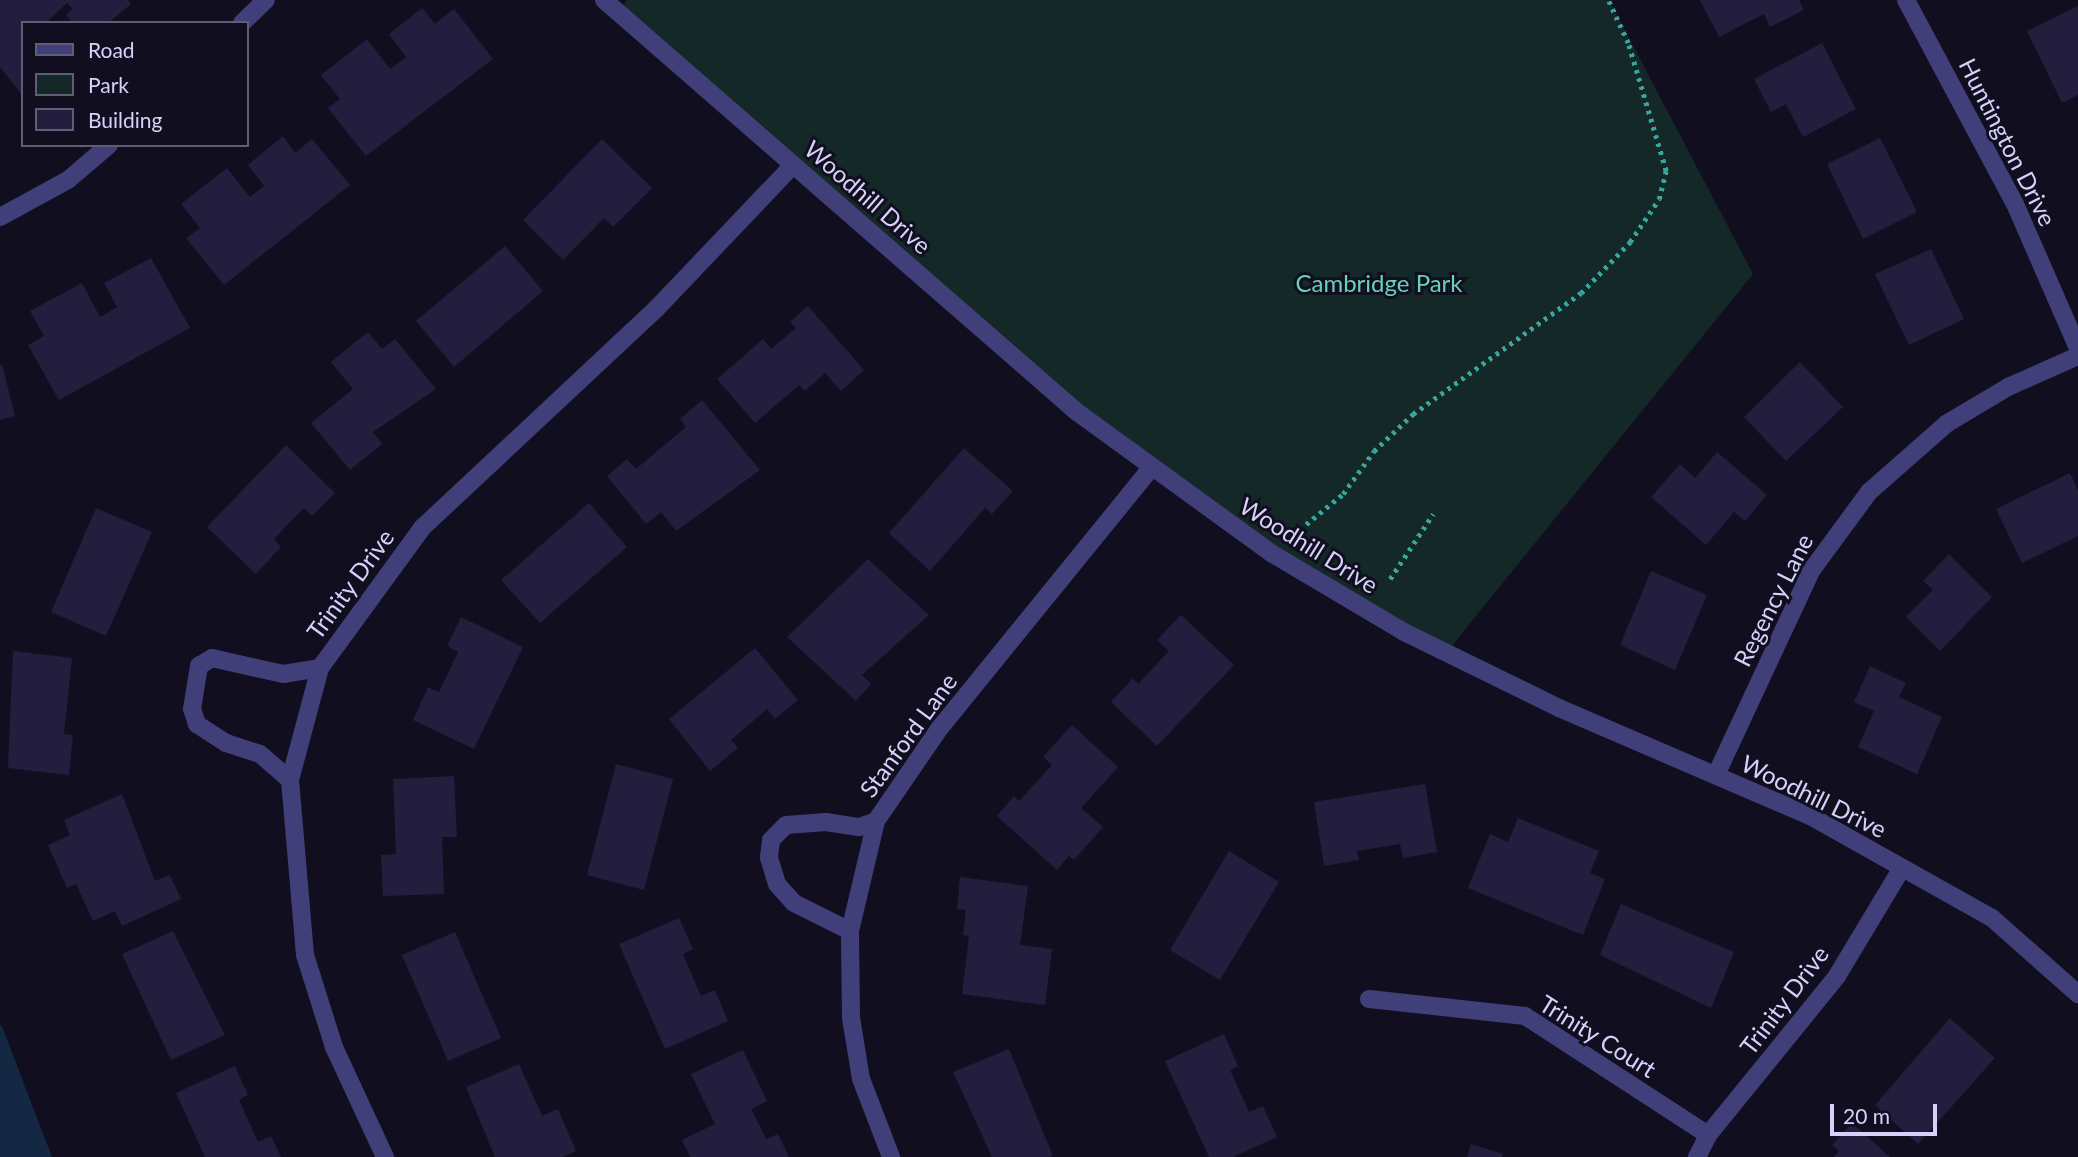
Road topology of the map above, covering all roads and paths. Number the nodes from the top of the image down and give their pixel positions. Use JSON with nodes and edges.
{"nodes":[{"id":1,"x":266,"y":0,"type":"edge"},
{"id":2,"x":604,"y":0,"type":"edge"},
{"id":3,"x":1608,"y":0,"type":"edge"},
{"id":4,"x":1906,"y":0,"type":"edge"},
{"id":5,"x":244,"y":21,"type":"edge"},
{"id":6,"x":108,"y":147,"type":"edge"},
{"id":7,"x":793,"y":165,"type":"junction"},
{"id":8,"x":0,"y":216,"type":"edge"},
{"id":9,"x":2078,"y":348,"type":"edge"},
{"id":10,"x":2078,"y":356,"type":"edge"},
{"id":11,"x":1150,"y":469,"type":"junction"},
{"id":12,"x":1433,"y":514,"type":"dead end"},
{"id":13,"x":1271,"y":554,"type":"junction"},
{"id":14,"x":1390,"y":579,"type":"dead end"},
{"id":15,"x":320,"y":668,"type":"junction"},
{"id":16,"x":1716,"y":775,"type":"junction"},
{"id":17,"x":290,"y":780,"type":"junction"},
{"id":18,"x":876,"y":821,"type":"junction"},
{"id":19,"x":1902,"y":868,"type":"junction"},
{"id":20,"x":850,"y":931,"type":"junction"},
{"id":21,"x":2078,"y":994,"type":"edge"},
{"id":22,"x":1369,"y":999,"type":"dead end"},
{"id":23,"x":1708,"y":1135,"type":"junction"},
{"id":24,"x":385,"y":1157,"type":"edge"},
{"id":25,"x":891,"y":1157,"type":"edge"},
{"id":26,"x":1697,"y":1157,"type":"edge"}],
"edges":[{"from":1,"to":5,"type":"street"},
{"from":2,"to":7,"type":"street","name":"Woodhill Drive"},
{"from":3,"to":13,"type":"path"},
{"from":4,"to":9,"type":"street","name":"Huntington Drive"},
{"from":6,"to":8,"type":"street"},
{"from":7,"to":11,"type":"street","name":"Woodhill Drive"},
{"from":7,"to":15,"type":"street","name":"Trinity Drive"},
{"from":10,"to":16,"type":"street","name":"Regency Lane"},
{"from":11,"to":13,"type":"street","name":"Woodhill Drive"},
{"from":11,"to":18,"type":"street","name":"Stanford Lane"},
{"from":12,"to":14,"type":"path"},
{"from":13,"to":16,"type":"street","name":"Woodhill Drive"},
{"from":15,"to":17,"type":"street"},
{"from":15,"to":17,"type":"street","name":"Trinity Drive"},
{"from":16,"to":19,"type":"street","name":"Woodhill Drive"},
{"from":17,"to":24,"type":"street"},
{"from":18,"to":20,"type":"street"},
{"from":18,"to":20,"type":"street","name":"Stanford Lane"},
{"from":19,"to":21,"type":"street","name":"Woodhill Drive"},
{"from":19,"to":23,"type":"street","name":"Trinity Drive"},
{"from":20,"to":25,"type":"street"},
{"from":22,"to":23,"type":"street","name":"Trinity Court"},
{"from":23,"to":26,"type":"street","name":"Trinity Drive"}]}
